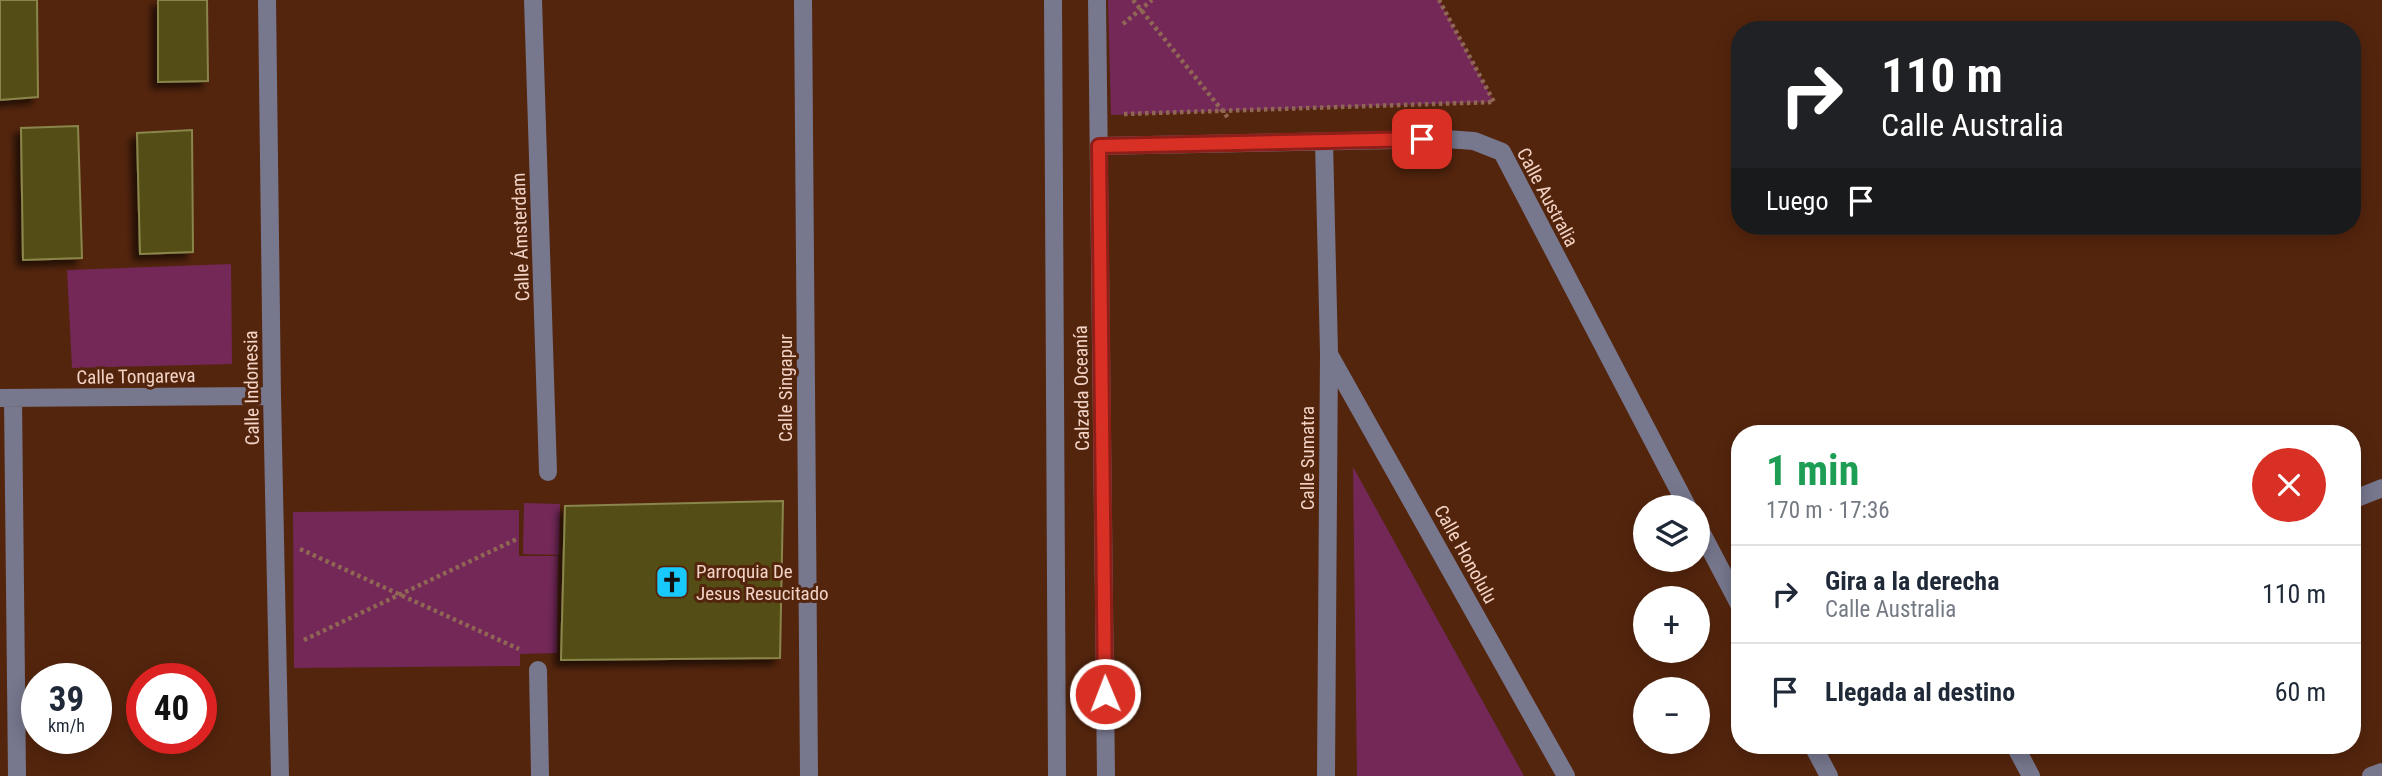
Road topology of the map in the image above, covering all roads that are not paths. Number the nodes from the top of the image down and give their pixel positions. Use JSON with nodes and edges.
{"nodes":[{"id":1,"x":267,"y":0,"type":"edge"},
{"id":2,"x":533,"y":0,"type":"edge"},
{"id":3,"x":803,"y":0,"type":"edge"},
{"id":4,"x":1054,"y":0,"type":"edge"},
{"id":5,"x":1097,"y":0,"type":"edge"},
{"id":6,"x":1324,"y":141,"type":"junction"},
{"id":7,"x":1099,"y":146,"type":"junction"},
{"id":8,"x":1329,"y":353,"type":"junction"},
{"id":9,"x":272,"y":396,"type":"junction"},
{"id":10,"x":7,"y":398,"type":"edge"},
{"id":11,"x":548,"y":472,"type":"dead end"},
{"id":12,"x":2382,"y":488,"type":"edge"},
{"id":13,"x":1681,"y":495,"type":"edge"},
{"id":14,"x":2361,"y":496,"type":"edge"},
{"id":15,"x":1710,"y":549,"type":"edge"},
{"id":16,"x":1731,"y":589,"type":"edge"},
{"id":17,"x":538,"y":670,"type":"dead end"},
{"id":18,"x":1817,"y":754,"type":"edge"},
{"id":19,"x":2019,"y":754,"type":"edge"},
{"id":20,"x":2382,"y":772,"type":"edge"},
{"id":21,"x":17,"y":776,"type":"edge"},
{"id":22,"x":280,"y":776,"type":"edge"},
{"id":23,"x":540,"y":776,"type":"edge"},
{"id":24,"x":809,"y":776,"type":"edge"},
{"id":25,"x":1057,"y":776,"type":"edge"},
{"id":26,"x":1106,"y":776,"type":"edge"},
{"id":27,"x":1326,"y":776,"type":"edge"},
{"id":28,"x":1566,"y":776,"type":"edge"},
{"id":29,"x":1829,"y":776,"type":"edge"},
{"id":30,"x":2031,"y":776,"type":"edge"},
{"id":31,"x":2371,"y":776,"type":"edge"}],
"edges":[{"from":1,"to":9,"type":"street","name":"Calle Indonesia"},
{"from":2,"to":11,"type":"street","name":"Calle Ámsterdam"},
{"from":3,"to":24,"type":"street","name":"Calle Singapur"},
{"from":4,"to":25,"type":"street","name":"Calzada Oceanía"},
{"from":5,"to":7,"type":"street","name":"Calzada Oceanía"},
{"from":6,"to":7,"type":"street","name":"Calle Australia"},
{"from":6,"to":8,"type":"street","name":"Calle Sumatra"},
{"from":6,"to":13,"type":"street","name":"Calle Australia"},
{"from":7,"to":26,"type":"street","name":"Calzada Oceanía"},
{"from":8,"to":27,"type":"street","name":"Calle Sumatra"},
{"from":8,"to":28,"type":"street","name":"Calle Honolulu"},
{"from":9,"to":10,"type":"street","name":"Calle Tongareva"},
{"from":9,"to":22,"type":"street","name":"Calle Indonesia"},
{"from":10,"to":21,"type":"street"},
{"from":12,"to":14,"type":"street"},
{"from":15,"to":16,"type":"street"},
{"from":17,"to":23,"type":"street"},
{"from":18,"to":29,"type":"street"},
{"from":19,"to":30,"type":"street"},
{"from":20,"to":31,"type":"street"}]}
